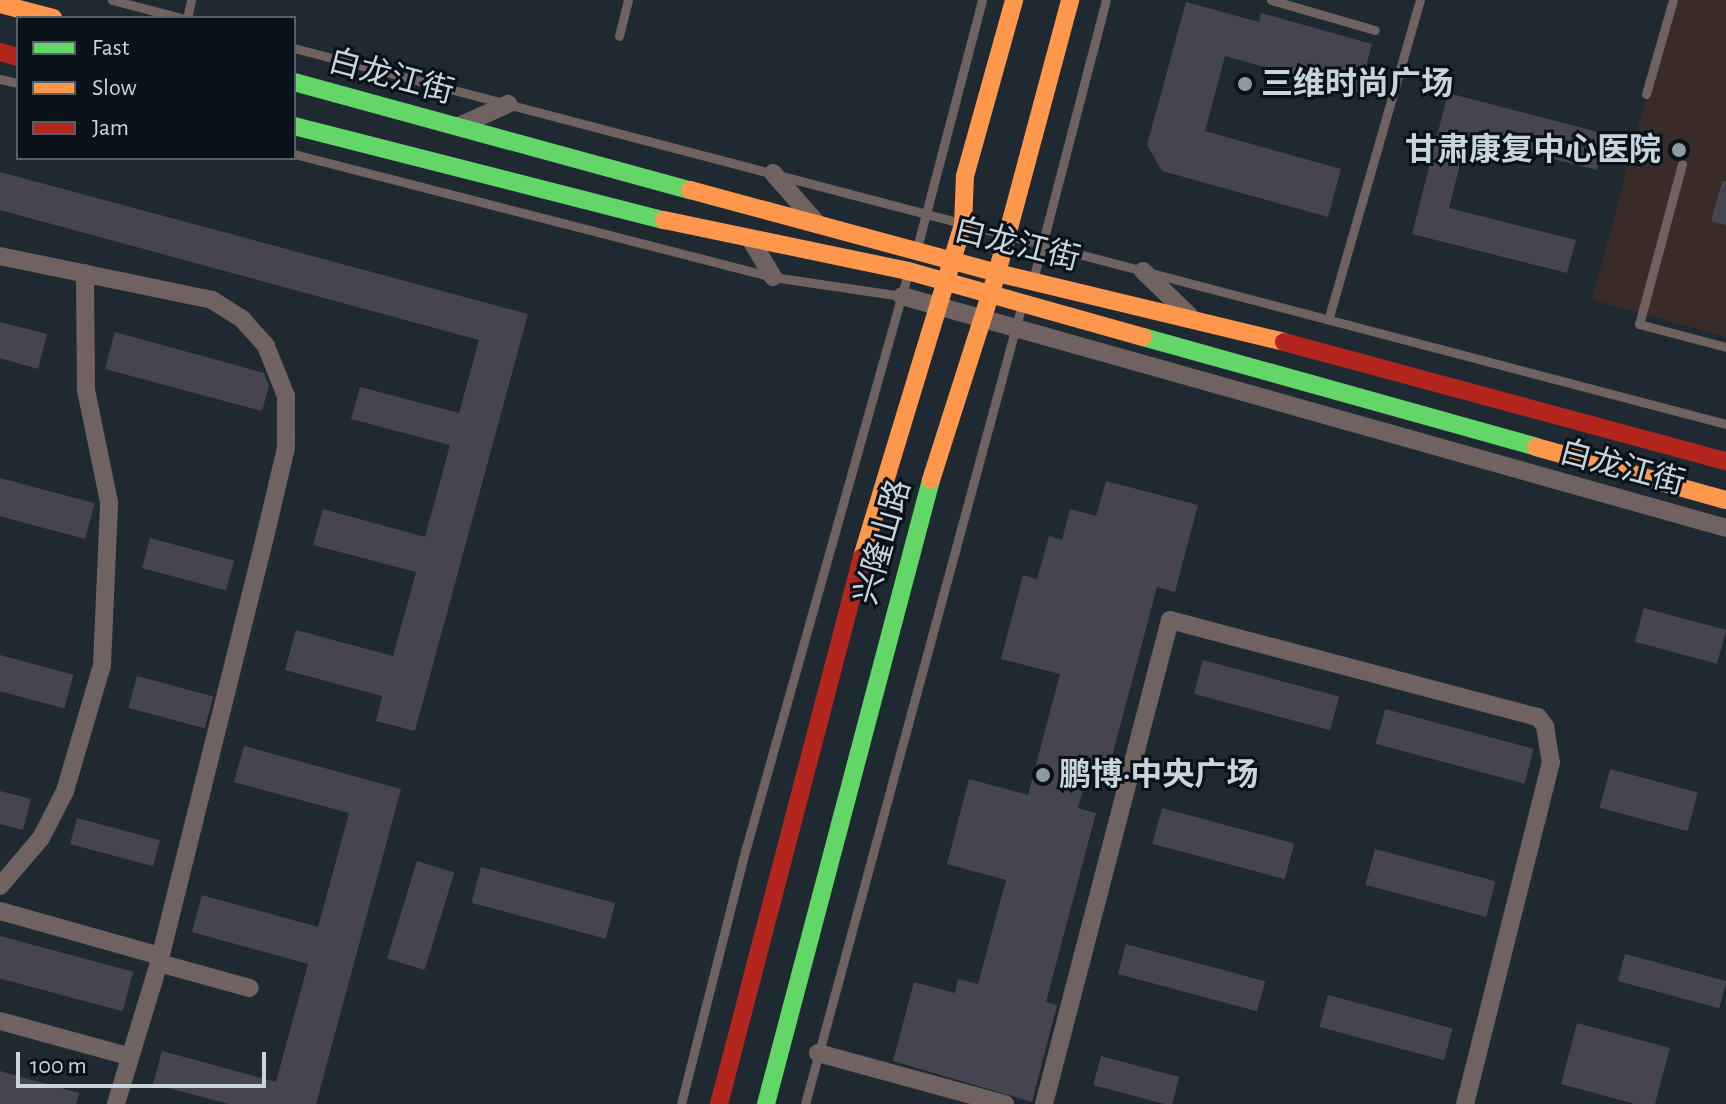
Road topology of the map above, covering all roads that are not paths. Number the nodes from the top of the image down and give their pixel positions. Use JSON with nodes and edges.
{"nodes":[{"id":1,"x":112,"y":0,"type":"edge"},
{"id":2,"x":628,"y":0,"type":"edge"},
{"id":3,"x":982,"y":0,"type":"edge"},
{"id":4,"x":1014,"y":0,"type":"edge"},
{"id":5,"x":1070,"y":0,"type":"edge"},
{"id":6,"x":1106,"y":0,"type":"edge"},
{"id":7,"x":1271,"y":0,"type":"edge"},
{"id":8,"x":1420,"y":0,"type":"edge"},
{"id":9,"x":1673,"y":0,"type":"edge"},
{"id":10,"x":0,"y":4,"type":"edge"},
{"id":11,"x":144,"y":4,"type":"edge"},
{"id":12,"x":45,"y":16,"type":"edge"},
{"id":13,"x":178,"y":16,"type":"edge"},
{"id":14,"x":1375,"y":30,"type":"dead end"},
{"id":15,"x":619,"y":36,"type":"dead end"},
{"id":16,"x":296,"y":49,"type":"edge"},
{"id":17,"x":296,"y":83,"type":"edge"},
{"id":18,"x":1646,"y":94,"type":"dead end"},
{"id":19,"x":508,"y":104,"type":"junction"},
{"id":20,"x":459,"y":126,"type":"junction"},
{"id":21,"x":296,"y":127,"type":"edge"},
{"id":22,"x":296,"y":155,"type":"edge"},
{"id":23,"x":1682,"y":164,"type":"dead end"},
{"id":24,"x":773,"y":173,"type":"junction"},
{"id":25,"x":925,"y":215,"type":"junction"},
{"id":26,"x":815,"y":221,"type":"junction"},
{"id":27,"x":963,"y":225,"type":"junction"},
{"id":28,"x":1007,"y":237,"type":"junction"},
{"id":29,"x":752,"y":242,"type":"junction"},
{"id":30,"x":1042,"y":246,"type":"junction"},
{"id":31,"x":916,"y":251,"type":"junction"},
{"id":32,"x":0,"y":256,"type":"edge"},
{"id":33,"x":953,"y":261,"type":"junction"},
{"id":34,"x":908,"y":271,"type":"junction"},
{"id":35,"x":1143,"y":271,"type":"junction"},
{"id":36,"x":85,"y":273,"type":"junction"},
{"id":37,"x":997,"y":273,"type":"junction"},
{"id":38,"x":773,"y":277,"type":"junction"},
{"id":39,"x":944,"y":280,"type":"junction"},
{"id":40,"x":1032,"y":282,"type":"junction"},
{"id":41,"x":987,"y":292,"type":"junction"},
{"id":42,"x":902,"y":296,"type":"junction"},
{"id":43,"x":1023,"y":302,"type":"junction"},
{"id":44,"x":937,"y":306,"type":"junction"},
{"id":45,"x":980,"y":317,"type":"junction"},
{"id":46,"x":1191,"y":317,"type":"junction"},
{"id":47,"x":1329,"y":317,"type":"junction"},
{"id":48,"x":1016,"y":327,"type":"junction"},
{"id":49,"x":1139,"y":336,"type":"junction"},
{"id":50,"x":1726,"y":347,"type":"edge"},
{"id":51,"x":1185,"y":375,"type":"junction"},
{"id":52,"x":1433,"y":421,"type":"junction"},
{"id":53,"x":1726,"y":424,"type":"edge"},
{"id":54,"x":1384,"y":435,"type":"junction"},
{"id":55,"x":1726,"y":461,"type":"edge"},
{"id":56,"x":1726,"y":500,"type":"edge"},
{"id":57,"x":1726,"y":528,"type":"edge"},
{"id":58,"x":0,"y":886,"type":"edge"},
{"id":59,"x":0,"y":911,"type":"edge"},
{"id":60,"x":160,"y":959,"type":"junction"},
{"id":61,"x":250,"y":988,"type":"dead end"},
{"id":62,"x":0,"y":1021,"type":"edge"},
{"id":63,"x":818,"y":1053,"type":"junction"},
{"id":64,"x":128,"y":1056,"type":"junction"},
{"id":65,"x":116,"y":1104,"type":"edge"},
{"id":66,"x":681,"y":1104,"type":"edge"},
{"id":67,"x":719,"y":1104,"type":"edge"},
{"id":68,"x":766,"y":1104,"type":"edge"},
{"id":69,"x":805,"y":1104,"type":"edge"},
{"id":70,"x":1005,"y":1104,"type":"edge"},
{"id":71,"x":1044,"y":1104,"type":"edge"},
{"id":72,"x":1465,"y":1104,"type":"edge"}],
"edges":[{"from":1,"to":11,"type":"lane"},
{"from":2,"to":15,"type":"lane"},
{"from":3,"to":25,"type":"lane"},
{"from":4,"to":27,"type":"main road","name":"兴隆山路"},
{"from":5,"to":28,"type":"main road","name":"兴隆山路"},
{"from":6,"to":30,"type":"lane"},
{"from":7,"to":14,"type":"lane"},
{"from":8,"to":47,"type":"lane"},
{"from":9,"to":18,"type":"lane"},
{"from":10,"to":12,"type":"main road"},
{"from":11,"to":13,"type":"lane"},
{"from":16,"to":19,"type":"lane","name":"白龙江街"},
{"from":17,"to":20,"type":"main road","name":"白龙江街"},
{"from":19,"to":20,"type":"street"},
{"from":19,"to":24,"type":"lane","name":"白龙江街"},
{"from":20,"to":26,"type":"main road","name":"白龙江街"},
{"from":21,"to":29,"type":"main road","name":"白龙江街"},
{"from":22,"to":38,"type":"lane"},
{"from":23,"to":50,"type":"lane"},
{"from":24,"to":25,"type":"lane","name":"白龙江街"},
{"from":24,"to":26,"type":"street"},
{"from":25,"to":27,"type":"lane","name":"白龙江街"},
{"from":25,"to":31,"type":"lane"},
{"from":26,"to":31,"type":"main road","name":"白龙江街"},
{"from":27,"to":28,"type":"lane","name":"白龙江街"},
{"from":27,"to":33,"type":"main road","name":"兴隆山路"},
{"from":28,"to":30,"type":"lane","name":"白龙江街"},
{"from":28,"to":37,"type":"main road","name":"兴隆山路"},
{"from":29,"to":34,"type":"main road","name":"白龙江街"},
{"from":29,"to":38,"type":"street"},
{"from":30,"to":35,"type":"lane","name":"白龙江街"},
{"from":30,"to":40,"type":"lane"},
{"from":31,"to":33,"type":"main road","name":"白龙江街"},
{"from":31,"to":34,"type":"lane"},
{"from":32,"to":36,"type":"street"},
{"from":33,"to":37,"type":"main road","name":"白龙江街"},
{"from":33,"to":39,"type":"main road","name":"兴隆山路"},
{"from":34,"to":39,"type":"main road","name":"白龙江街"},
{"from":34,"to":42,"type":"lane"},
{"from":35,"to":46,"type":"street"},
{"from":35,"to":47,"type":"lane","name":"白龙江街"},
{"from":36,"to":58,"type":"street"},
{"from":36,"to":60,"type":"street"},
{"from":37,"to":40,"type":"main road","name":"白龙江街"},
{"from":37,"to":41,"type":"main road","name":"兴隆山路"},
{"from":38,"to":42,"type":"lane"},
{"from":39,"to":41,"type":"main road","name":"白龙江街"},
{"from":39,"to":44,"type":"main road","name":"兴隆山路"},
{"from":40,"to":43,"type":"lane"},
{"from":40,"to":46,"type":"main road","name":"白龙江街"},
{"from":41,"to":43,"type":"main road","name":"白龙江街"},
{"from":41,"to":45,"type":"main road","name":"兴隆山路"},
{"from":42,"to":44,"type":"street","name":"白龙江街"},
{"from":42,"to":66,"type":"lane"},
{"from":43,"to":48,"type":"lane"},
{"from":43,"to":49,"type":"main road","name":"白龙江街"},
{"from":44,"to":45,"type":"street","name":"白龙江街"},
{"from":44,"to":67,"type":"main road","name":"兴隆山路"},
{"from":45,"to":48,"type":"street","name":"白龙江街"},
{"from":45,"to":68,"type":"main road","name":"兴隆山路"},
{"from":46,"to":55,"type":"main road","name":"白龙江街"},
{"from":47,"to":53,"type":"lane","name":"白龙江街"},
{"from":48,"to":51,"type":"street","name":"白龙江街"},
{"from":48,"to":63,"type":"lane"},
{"from":49,"to":51,"type":"street"},
{"from":49,"to":52,"type":"main road","name":"白龙江街"},
{"from":51,"to":54,"type":"street","name":"白龙江街"},
{"from":52,"to":54,"type":"street"},
{"from":52,"to":56,"type":"main road","name":"白龙江街"},
{"from":54,"to":57,"type":"street","name":"白龙江街"},
{"from":59,"to":60,"type":"street"},
{"from":60,"to":61,"type":"street"},
{"from":60,"to":64,"type":"street"},
{"from":62,"to":64,"type":"street"},
{"from":63,"to":69,"type":"lane"},
{"from":63,"to":70,"type":"street"},
{"from":64,"to":65,"type":"street"},
{"from":71,"to":72,"type":"street"}]}
